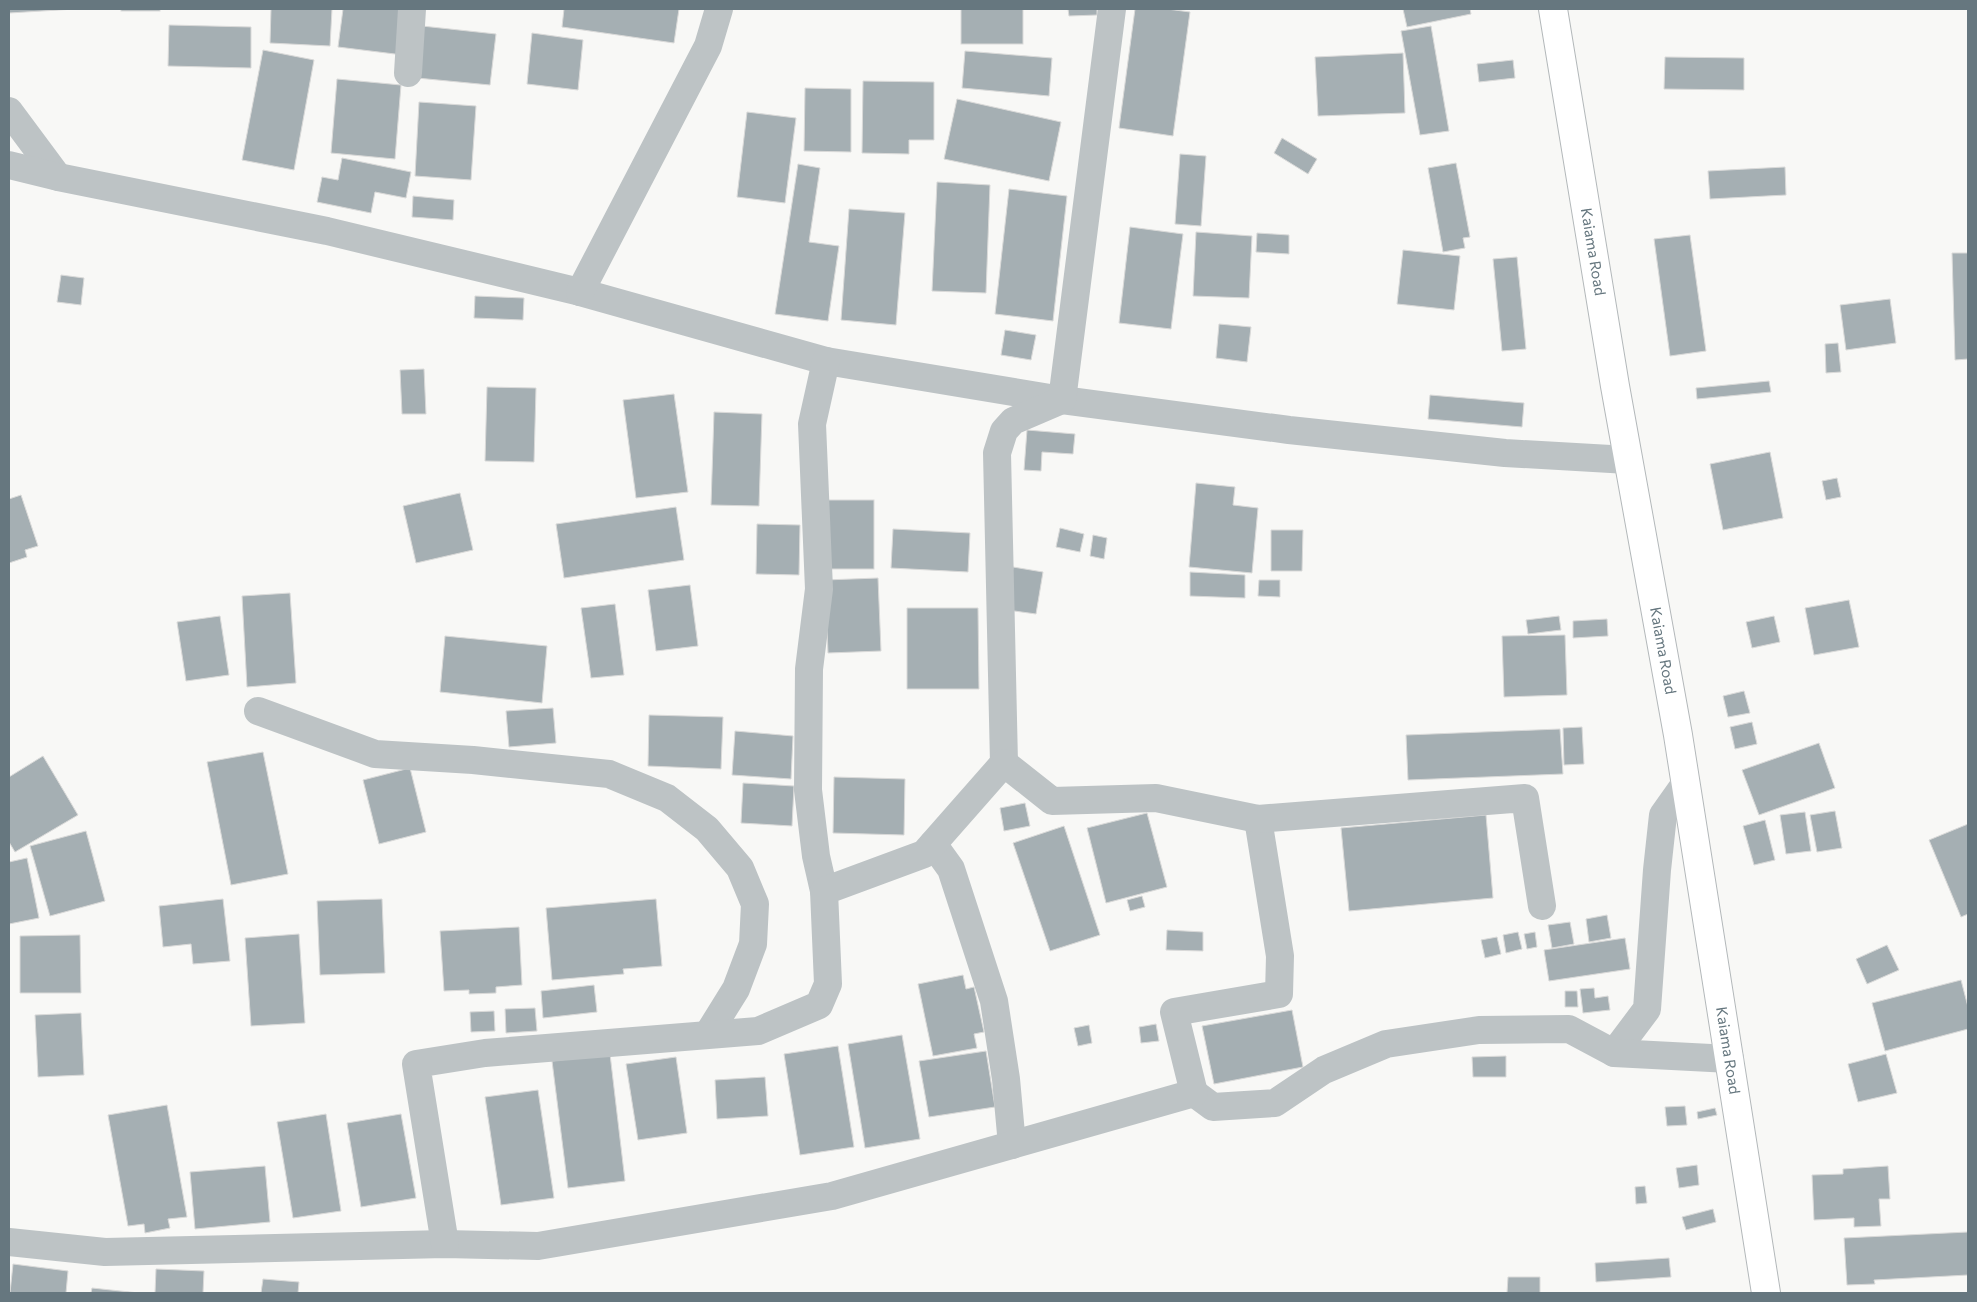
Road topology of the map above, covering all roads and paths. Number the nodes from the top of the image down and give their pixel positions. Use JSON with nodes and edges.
{"nodes":[{"id":1,"x":412,"y":9,"type":"edge"},
{"id":2,"x":719,"y":9,"type":"edge"},
{"id":3,"x":1112,"y":9,"type":"edge"},
{"id":4,"x":1553,"y":9,"type":"edge"},
{"id":5,"x":408,"y":73,"type":"dead end"},
{"id":6,"x":9,"y":111,"type":"edge"},
{"id":7,"x":9,"y":165,"type":"edge"},
{"id":8,"x":58,"y":177,"type":"junction"},
{"id":9,"x":580,"y":292,"type":"junction"},
{"id":10,"x":826,"y":361,"type":"junction"},
{"id":11,"x":1062,"y":400,"type":"junction"},
{"id":12,"x":1628,"y":460,"type":"junction"},
{"id":13,"x":258,"y":711,"type":"dead end"},
{"id":14,"x":1004,"y":763,"type":"junction"},
{"id":15,"x":1685,"y":784,"type":"junction"},
{"id":16,"x":1258,"y":819,"type":"junction"},
{"id":17,"x":933,"y":844,"type":"junction"},
{"id":18,"x":824,"y":891,"type":"junction"},
{"id":19,"x":1542,"y":906,"type":"dead end"},
{"id":20,"x":708,"y":1034,"type":"junction"},
{"id":21,"x":1614,"y":1053,"type":"junction"},
{"id":22,"x":1730,"y":1059,"type":"junction"},
{"id":23,"x":1194,"y":1093,"type":"junction"},
{"id":24,"x":1012,"y":1145,"type":"junction"},
{"id":25,"x":9,"y":1242,"type":"edge"},
{"id":26,"x":445,"y":1244,"type":"junction"},
{"id":27,"x":1766,"y":1293,"type":"edge"}],
"edges":[{"from":1,"to":5,"type":"street"},
{"from":2,"to":9,"type":"street"},
{"from":3,"to":11,"type":"street"},
{"from":4,"to":12,"type":"highway","name":"Kaiama Road"},
{"from":6,"to":8,"type":"street"},
{"from":7,"to":8,"type":"street"},
{"from":8,"to":9,"type":"street"},
{"from":9,"to":10,"type":"street"},
{"from":10,"to":11,"type":"street"},
{"from":10,"to":18,"type":"street"},
{"from":11,"to":12,"type":"street"},
{"from":11,"to":14,"type":"street"},
{"from":12,"to":15,"type":"highway","name":"Kaiama Road"},
{"from":13,"to":20,"type":"street"},
{"from":14,"to":16,"type":"street"},
{"from":14,"to":17,"type":"street"},
{"from":15,"to":21,"type":"street"},
{"from":15,"to":22,"type":"highway","name":"Kaiama Road"},
{"from":16,"to":19,"type":"street"},
{"from":16,"to":23,"type":"street"},
{"from":17,"to":18,"type":"street"},
{"from":17,"to":24,"type":"street"},
{"from":18,"to":20,"type":"street"},
{"from":20,"to":26,"type":"street"},
{"from":21,"to":22,"type":"street"},
{"from":21,"to":23,"type":"street"},
{"from":22,"to":27,"type":"highway","name":"Kaiama Road"},
{"from":23,"to":24,"type":"street"},
{"from":24,"to":26,"type":"street"},
{"from":25,"to":26,"type":"street"}]}
